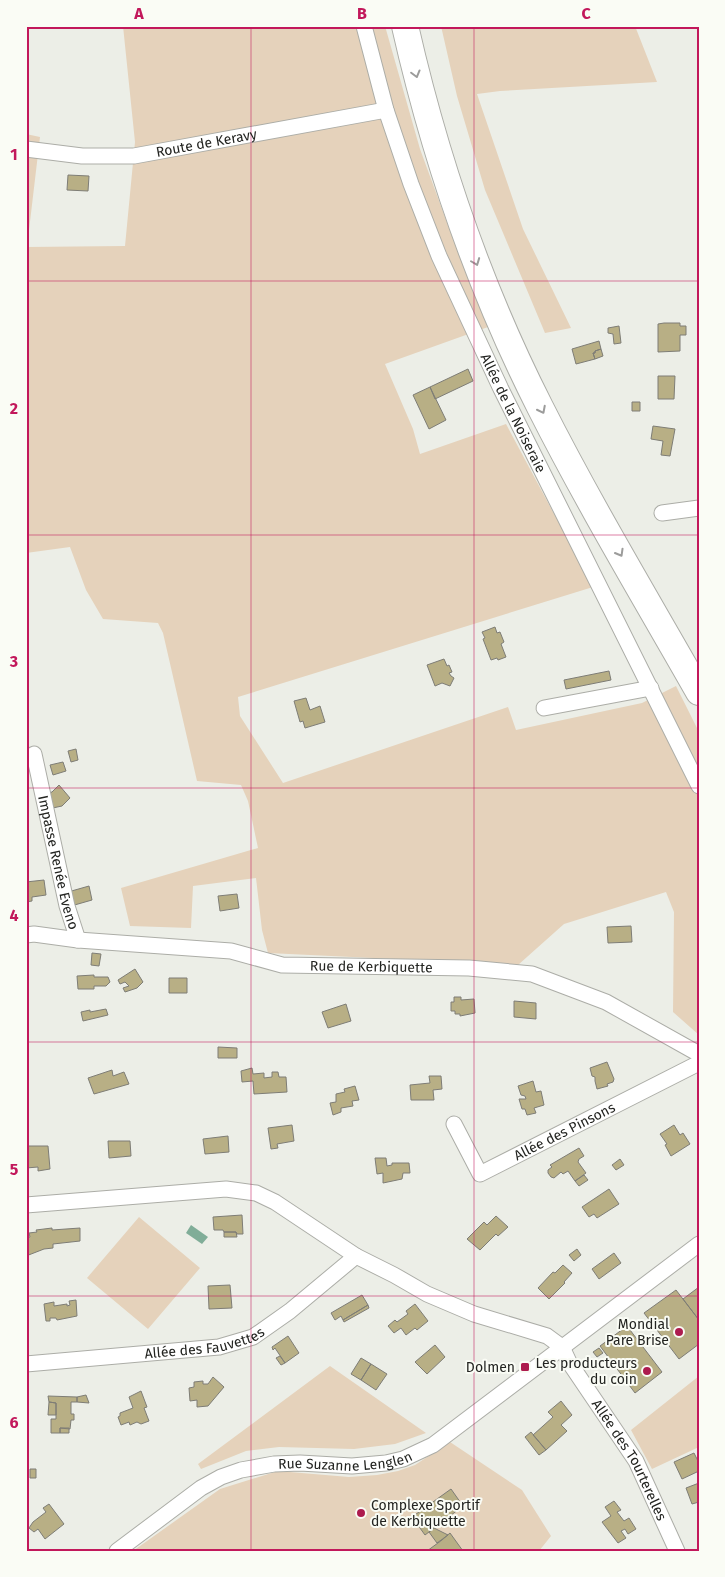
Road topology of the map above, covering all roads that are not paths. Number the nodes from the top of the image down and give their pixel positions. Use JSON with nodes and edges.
{"nodes":[{"id":1,"x":364,"y":26,"type":"edge"},
{"id":2,"x":405,"y":26,"type":"edge"},
{"id":3,"x":422,"y":26,"type":"edge"},
{"id":4,"x":386,"y":110,"type":"junction"},
{"id":5,"x":26,"y":149,"type":"edge"},
{"id":6,"x":699,"y":508,"type":"edge"},
{"id":7,"x":662,"y":513,"type":"dead end"},
{"id":8,"x":699,"y":657,"type":"edge"},
{"id":9,"x":651,"y":688,"type":"junction"},
{"id":10,"x":699,"y":692,"type":"edge"},
{"id":11,"x":544,"y":708,"type":"dead end"},
{"id":12,"x":34,"y":754,"type":"dead end"},
{"id":13,"x":699,"y":786,"type":"edge"},
{"id":14,"x":26,"y":935,"type":"edge"},
{"id":15,"x":78,"y":940,"type":"junction"},
{"id":16,"x":699,"y":1054,"type":"edge"},
{"id":17,"x":699,"y":1063,"type":"edge"},
{"id":18,"x":454,"y":1124,"type":"dead end"},
{"id":19,"x":26,"y":1205,"type":"edge"},
{"id":20,"x":699,"y":1244,"type":"edge"},
{"id":21,"x":356,"y":1256,"type":"junction"},
{"id":22,"x":562,"y":1347,"type":"junction"},
{"id":23,"x":26,"y":1364,"type":"edge"},
{"id":24,"x":117,"y":1551,"type":"edge"},
{"id":25,"x":677,"y":1551,"type":"edge"}],
"edges":[{"from":1,"to":4,"type":"street","name":"Allée de la Noiseraie"},
{"from":2,"to":10,"type":"highway","one_way":true},
{"from":3,"to":8,"type":"highway"},
{"from":4,"to":5,"type":"street","name":"Route de Keravy"},
{"from":4,"to":9,"type":"street","name":"Allée de la Noiseraie"},
{"from":6,"to":7,"type":"street"},
{"from":9,"to":11,"type":"street"},
{"from":9,"to":13,"type":"street","name":"Allée de la Noiseraie"},
{"from":12,"to":15,"type":"street","name":"Impasse Renée Eveno"},
{"from":14,"to":15,"type":"street","name":"Rue de Kerbiquette"},
{"from":15,"to":16,"type":"street","name":"Rue de Kerbiquette"},
{"from":17,"to":18,"type":"street","name":"Allée des Pinsons"},
{"from":19,"to":21,"type":"street"},
{"from":20,"to":22,"type":"street","name":"Rue Suzanne Lenglen"},
{"from":21,"to":22,"type":"street"},
{"from":21,"to":23,"type":"street","name":"Allée des Fauvettes"},
{"from":22,"to":24,"type":"street","name":"Rue Suzanne Lenglen"},
{"from":22,"to":25,"type":"street","name":"Allée des Tourterelles"}]}
